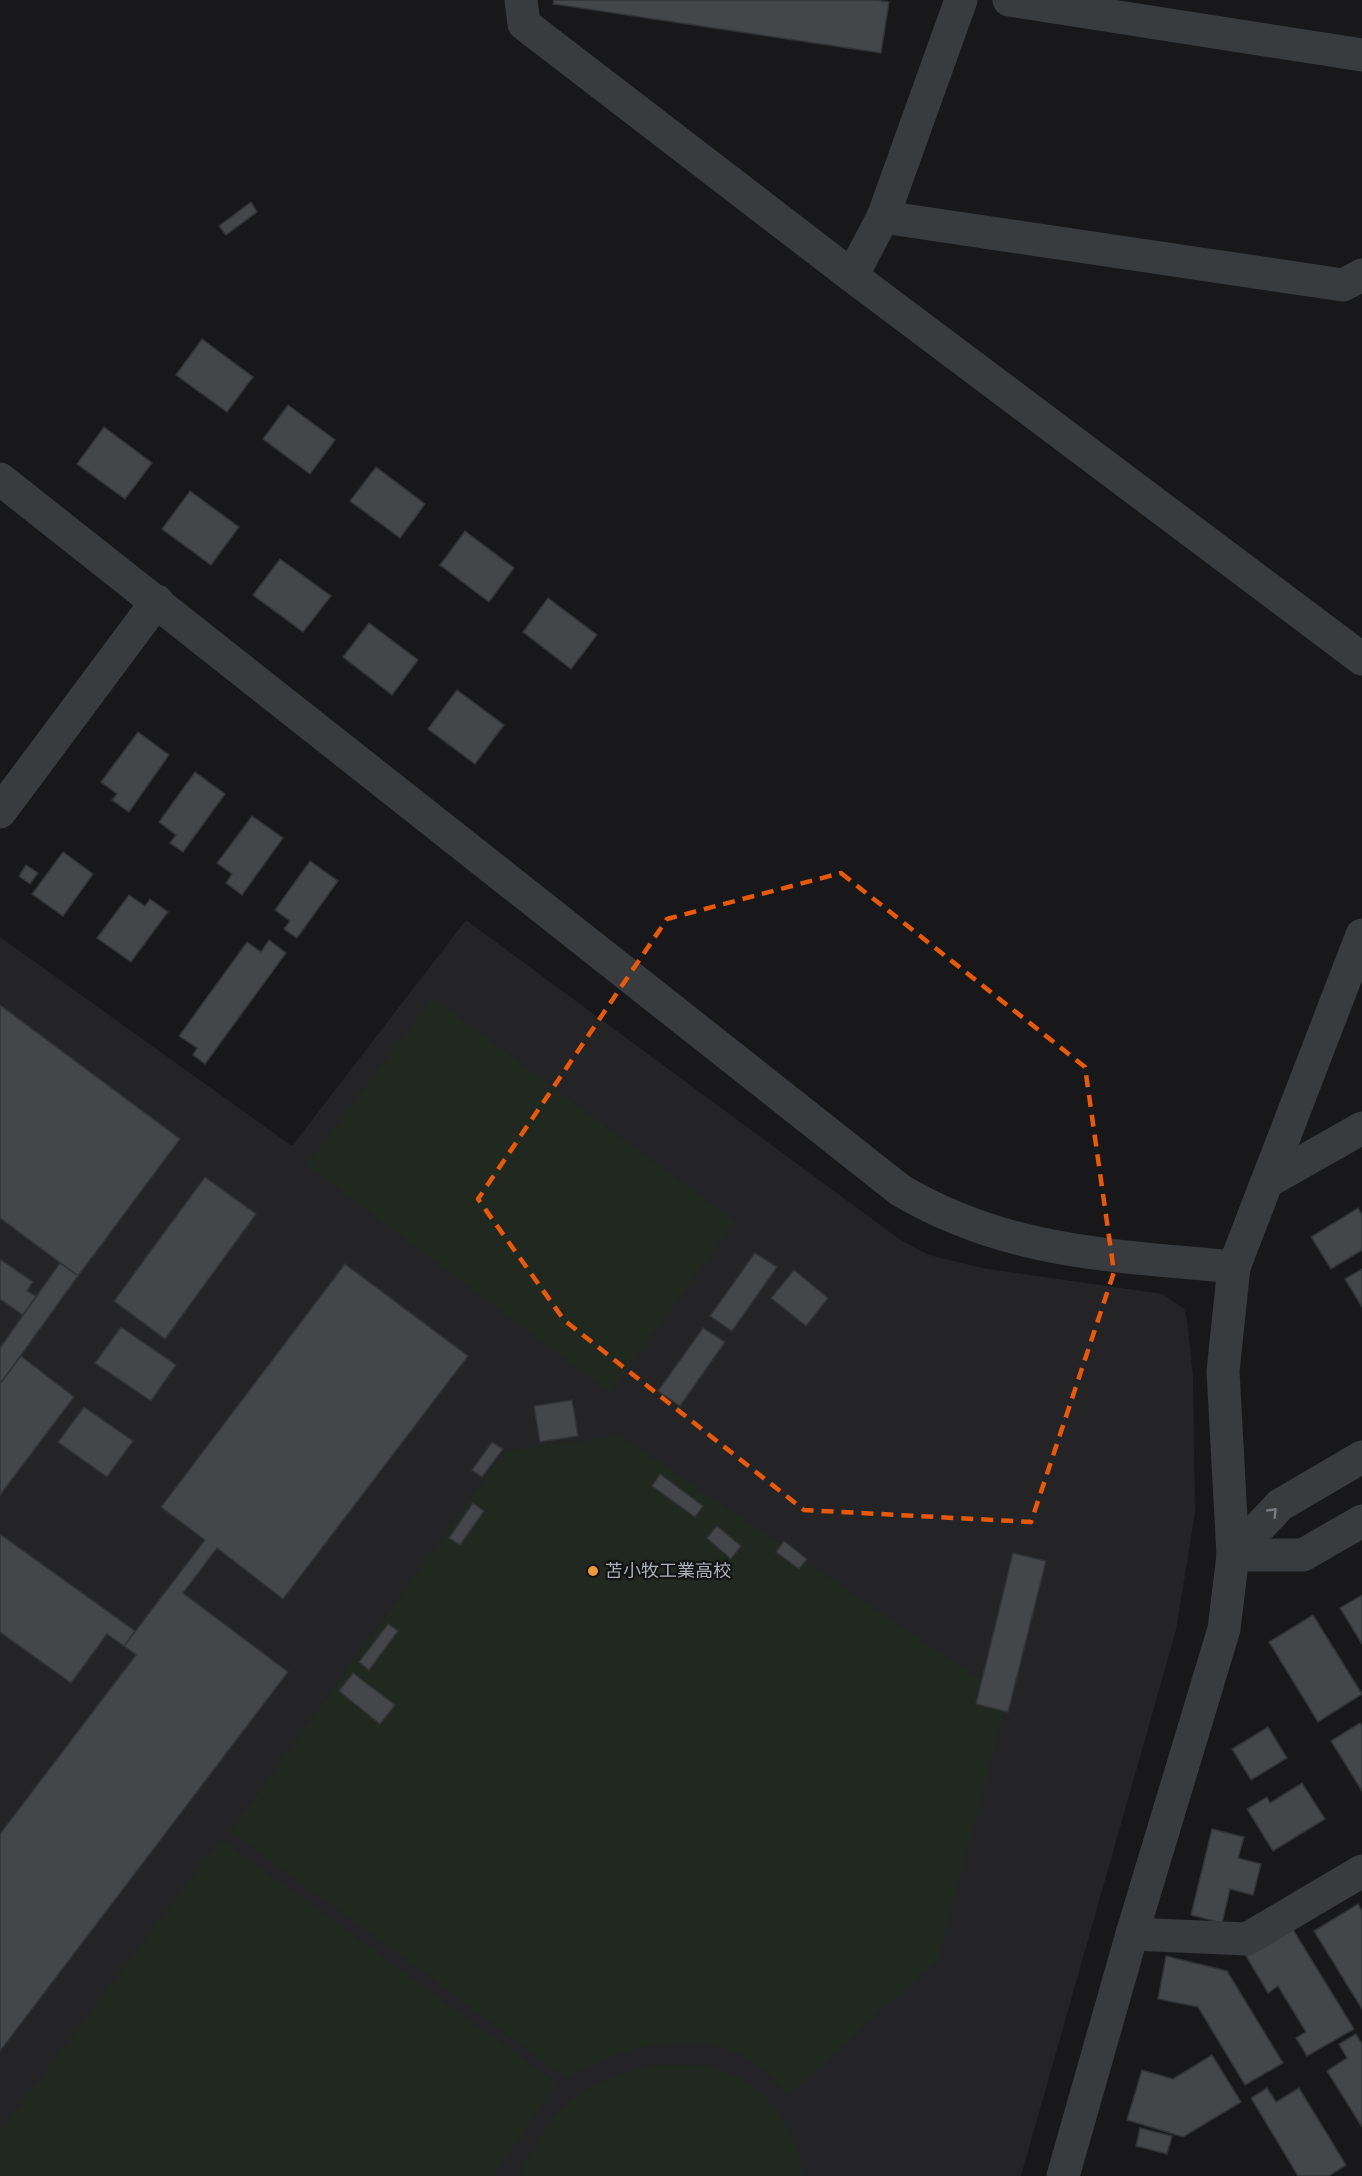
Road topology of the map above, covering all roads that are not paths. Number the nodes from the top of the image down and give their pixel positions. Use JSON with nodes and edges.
{"nodes":[{"id":1,"x":521,"y":0,"type":"edge"},
{"id":2,"x":961,"y":0,"type":"edge"},
{"id":3,"x":1009,"y":0,"type":"edge"},
{"id":4,"x":1362,"y":55,"type":"edge"},
{"id":5,"x":883,"y":217,"type":"junction"},
{"id":6,"x":1362,"y":275,"type":"edge"},
{"id":7,"x":852,"y":276,"type":"junction"},
{"id":8,"x":0,"y":479,"type":"edge"},
{"id":9,"x":157,"y":601,"type":"junction"},
{"id":10,"x":1362,"y":659,"type":"edge"},
{"id":11,"x":0,"y":812,"type":"edge"},
{"id":12,"x":1362,"y":935,"type":"edge"},
{"id":13,"x":1362,"y":1128,"type":"edge"},
{"id":14,"x":1267,"y":1182,"type":"junction"},
{"id":15,"x":1234,"y":1267,"type":"junction"},
{"id":16,"x":1362,"y":1457,"type":"edge"},
{"id":17,"x":1362,"y":1521,"type":"edge"},
{"id":18,"x":1233,"y":1555,"type":"junction"},
{"id":19,"x":1362,"y":1872,"type":"edge"},
{"id":20,"x":1132,"y":1935,"type":"junction"},
{"id":21,"x":1063,"y":2176,"type":"edge"}],
"edges":[{"from":1,"to":7,"type":"street"},
{"from":2,"to":5,"type":"street"},
{"from":3,"to":4,"type":"street"},
{"from":5,"to":6,"type":"street"},
{"from":5,"to":7,"type":"street"},
{"from":7,"to":10,"type":"street"},
{"from":8,"to":9,"type":"street"},
{"from":9,"to":11,"type":"street"},
{"from":9,"to":15,"type":"street"},
{"from":12,"to":14,"type":"street"},
{"from":13,"to":14,"type":"street"},
{"from":14,"to":15,"type":"street"},
{"from":15,"to":18,"type":"street"},
{"from":18,"to":16,"type":"street","one_way":true},
{"from":17,"to":18,"type":"street"},
{"from":18,"to":20,"type":"street"},
{"from":19,"to":20,"type":"street"},
{"from":20,"to":21,"type":"street"}]}
